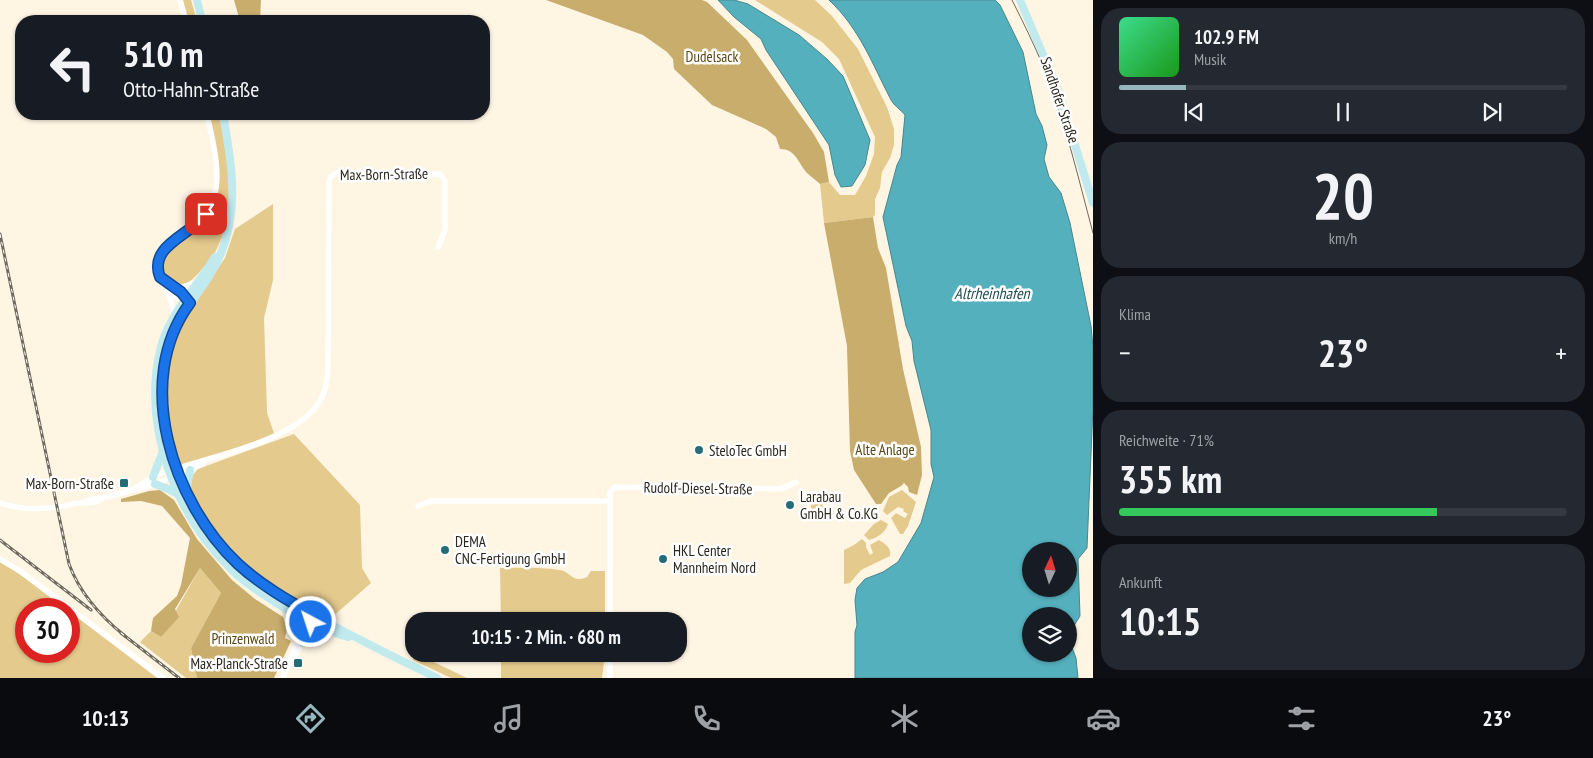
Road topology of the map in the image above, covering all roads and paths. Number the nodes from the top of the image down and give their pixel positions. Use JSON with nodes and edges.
{"nodes":[{"id":1,"x":180,"y":0,"type":"edge"},
{"id":2,"x":197,"y":0,"type":"edge"},
{"id":3,"x":1020,"y":0,"type":"edge"},
{"id":4,"x":184,"y":15,"type":"edge"},
{"id":5,"x":201,"y":15,"type":"edge"},
{"id":6,"x":207,"y":120,"type":"edge"},
{"id":7,"x":224,"y":120,"type":"edge"},
{"id":8,"x":1093,"y":203,"type":"edge"},
{"id":9,"x":438,"y":247,"type":"dead end"},
{"id":10,"x":223,"y":248,"type":"junction"},
{"id":11,"x":160,"y":277,"type":"junction"},
{"id":12,"x":199,"y":281,"type":"junction"},
{"id":13,"x":175,"y":288,"type":"junction"},
{"id":14,"x":168,"y":292,"type":"junction"},
{"id":15,"x":187,"y":301,"type":"junction"},
{"id":16,"x":173,"y":317,"type":"junction"},
{"id":17,"x":164,"y":451,"type":"junction"},
{"id":18,"x":214,"y":457,"type":"junction"},
{"id":19,"x":190,"y":470,"type":"junction"},
{"id":20,"x":173,"y":474,"type":"junction"},
{"id":21,"x":154,"y":481,"type":"junction"},
{"id":22,"x":796,"y":482,"type":"dead end"},
{"id":23,"x":182,"y":494,"type":"junction"},
{"id":24,"x":610,"y":501,"type":"junction"},
{"id":25,"x":0,"y":503,"type":"edge"},
{"id":26,"x":418,"y":506,"type":"dead end"},
{"id":27,"x":0,"y":559,"type":"edge"},
{"id":28,"x":610,"y":612,"type":"edge"},
{"id":29,"x":293,"y":613,"type":"junction"},
{"id":30,"x":311,"y":619,"type":"junction"},
{"id":31,"x":328,"y":631,"type":"junction"},
{"id":32,"x":301,"y":640,"type":"junction"},
{"id":33,"x":360,"y":640,"type":"junction"},
{"id":34,"x":610,"y":662,"type":"edge"},
{"id":35,"x":163,"y":678,"type":"edge"},
{"id":36,"x":283,"y":678,"type":"edge"},
{"id":37,"x":437,"y":678,"type":"edge"},
{"id":38,"x":610,"y":678,"type":"edge"}],
"edges":[{"from":1,"to":4,"type":"street"},
{"from":2,"to":5,"type":"main road"},
{"from":3,"to":8,"type":"main road","name":"Sandhofer Straße"},
{"from":6,"to":11,"type":"street"},
{"from":7,"to":10,"type":"main road"},
{"from":9,"to":18,"type":"street","name":"Max-Born-Straße"},
{"from":10,"to":12,"type":"main road"},
{"from":10,"to":15,"type":"main road"},
{"from":11,"to":13,"type":"street"},
{"from":11,"to":14,"type":"street"},
{"from":12,"to":13,"type":"street"},
{"from":12,"to":15,"type":"main road"},
{"from":13,"to":15,"type":"street"},
{"from":14,"to":15,"type":"street"},
{"from":14,"to":16,"type":"street"},
{"from":15,"to":16,"type":"main road"},
{"from":15,"to":20,"type":"main road"},
{"from":16,"to":17,"type":"main road"},
{"from":17,"to":20,"type":"main road"},
{"from":17,"to":21,"type":"main road"},
{"from":18,"to":19,"type":"street","name":"Max-Born-Straße"},
{"from":18,"to":20,"type":"street","name":"Max-Born-Straße"},
{"from":19,"to":20,"type":"street","name":"Max-Born-Straße"},
{"from":19,"to":23,"type":"main road"},
{"from":20,"to":21,"type":"street"},
{"from":20,"to":23,"type":"main road"},
{"from":21,"to":23,"type":"main road"},
{"from":21,"to":25,"type":"street"},
{"from":22,"to":24,"type":"street","name":"Rudolf-Diesel-Straße"},
{"from":23,"to":29,"type":"main road"},
{"from":23,"to":30,"type":"main road"},
{"from":24,"to":26,"type":"street"},
{"from":24,"to":28,"type":"street"},
{"from":27,"to":35,"type":"street"},
{"from":29,"to":30,"type":"main road"},
{"from":29,"to":32,"type":"main road"},
{"from":30,"to":31,"type":"main road"},
{"from":30,"to":32,"type":"street"},
{"from":30,"to":33,"type":"main road"},
{"from":31,"to":32,"type":"main road"},
{"from":31,"to":33,"type":"main road"},
{"from":32,"to":36,"type":"street"},
{"from":33,"to":37,"type":"main road"},
{"from":34,"to":38,"type":"street"}]}
